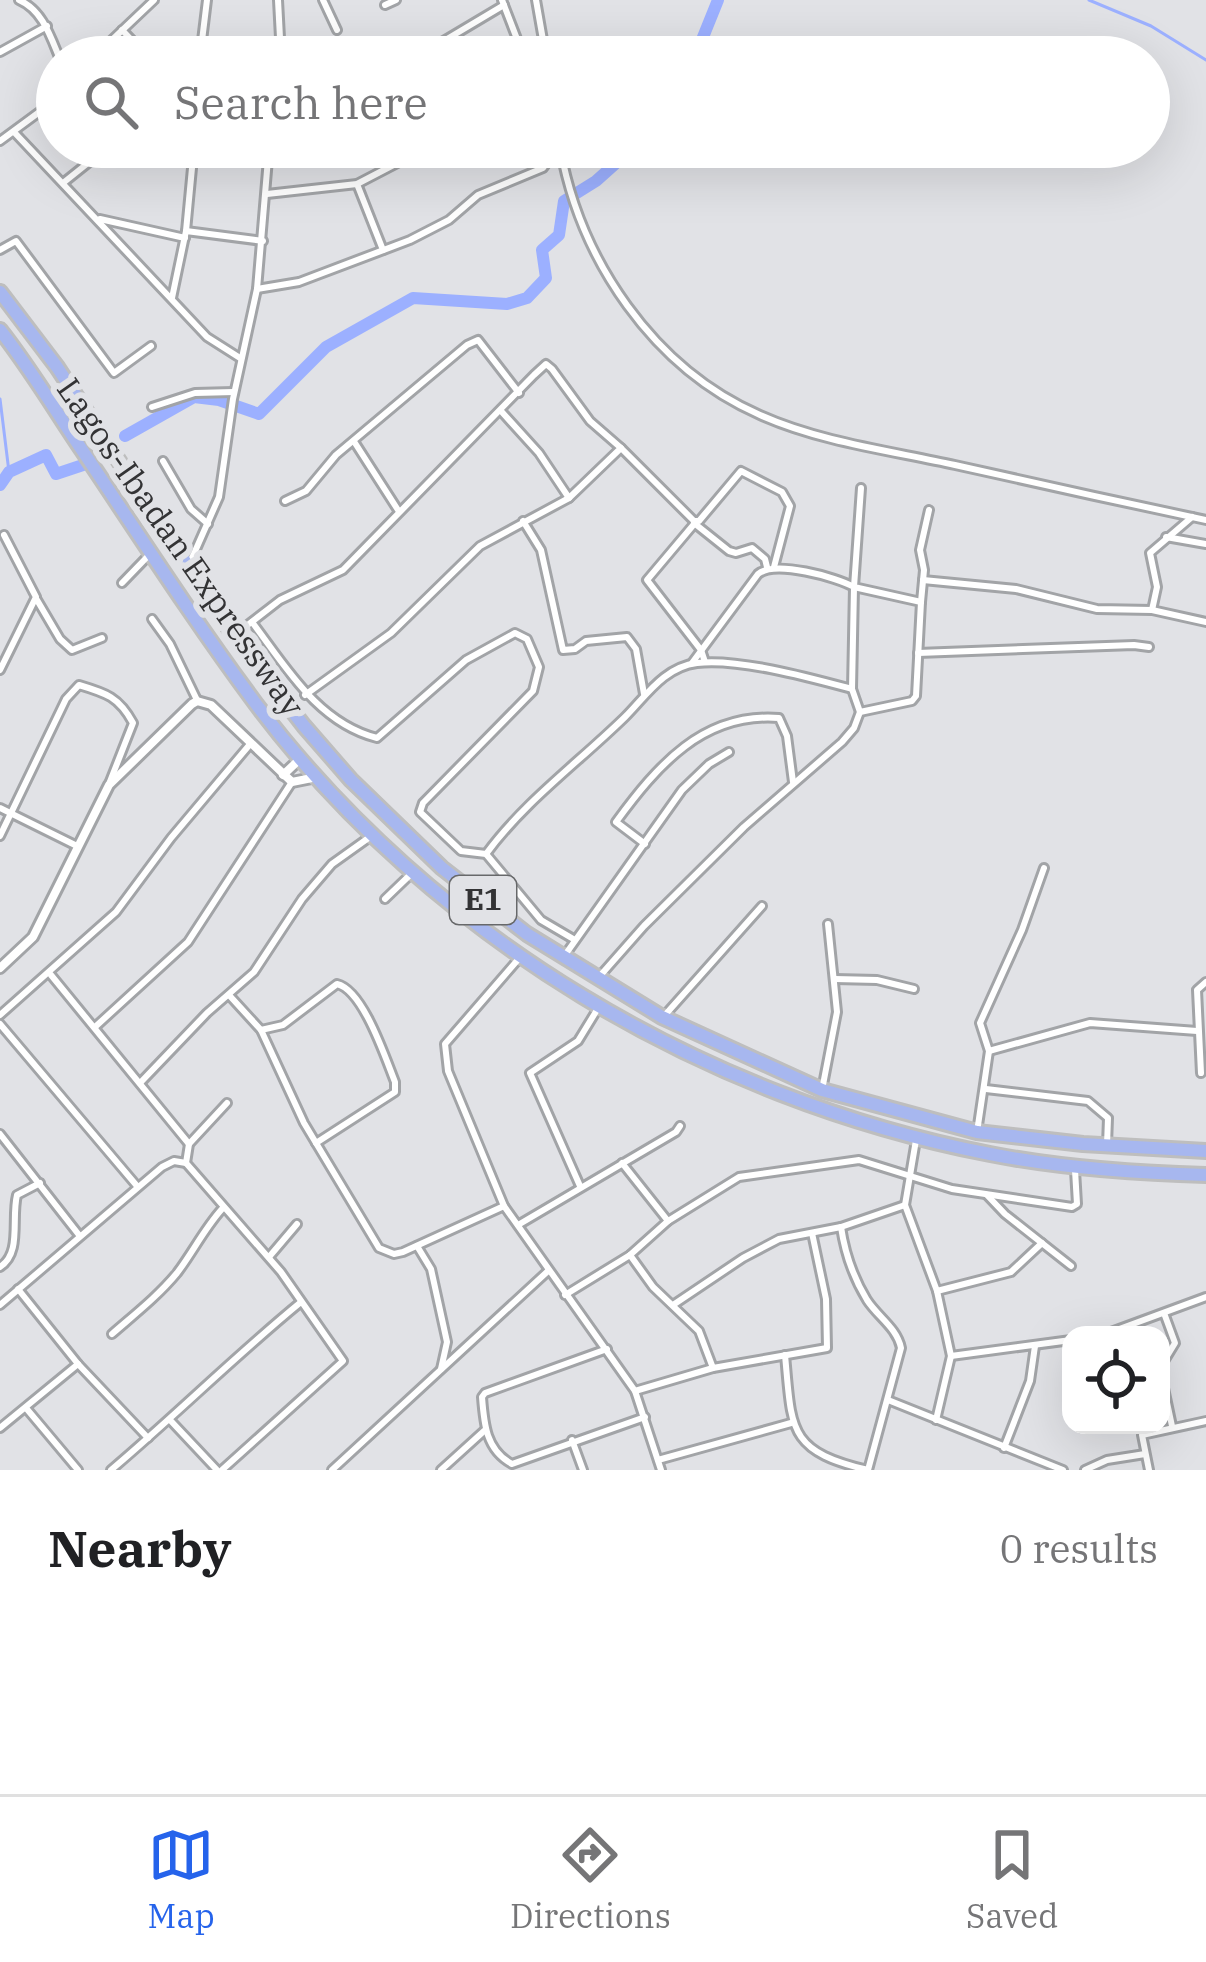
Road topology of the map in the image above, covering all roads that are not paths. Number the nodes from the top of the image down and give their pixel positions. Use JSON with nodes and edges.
{"nodes":[{"id":1,"x":19,"y":0,"type":"edge"},
{"id":2,"x":154,"y":0,"type":"edge"},
{"id":3,"x":208,"y":0,"type":"edge"},
{"id":4,"x":278,"y":0,"type":"edge"},
{"id":5,"x":322,"y":0,"type":"edge"},
{"id":6,"x":396,"y":0,"type":"edge"},
{"id":7,"x":536,"y":0,"type":"edge"},
{"id":8,"x":503,"y":2,"type":"edge"},
{"id":9,"x":386,"y":5,"type":"dead end"},
{"id":10,"x":47,"y":26,"type":"junction"},
{"id":11,"x":122,"y":30,"type":"junction"},
{"id":12,"x":337,"y":30,"type":"dead end"},
{"id":13,"x":51,"y":36,"type":"edge"},
{"id":14,"x":116,"y":36,"type":"edge"},
{"id":15,"x":128,"y":36,"type":"edge"},
{"id":16,"x":203,"y":36,"type":"edge"},
{"id":17,"x":280,"y":36,"type":"edge"},
{"id":18,"x":451,"y":36,"type":"edge"},
{"id":19,"x":516,"y":36,"type":"edge"},
{"id":20,"x":542,"y":36,"type":"edge"},
{"id":21,"x":0,"y":52,"type":"edge"},
{"id":22,"x":36,"y":115,"type":"edge"},
{"id":23,"x":14,"y":132,"type":"junction"},
{"id":24,"x":0,"y":141,"type":"edge"},
{"id":25,"x":36,"y":155,"type":"edge"},
{"id":26,"x":49,"y":168,"type":"edge"},
{"id":27,"x":82,"y":168,"type":"edge"},
{"id":28,"x":192,"y":168,"type":"edge"},
{"id":29,"x":268,"y":168,"type":"edge"},
{"id":30,"x":387,"y":168,"type":"edge"},
{"id":31,"x":543,"y":168,"type":"edge"},
{"id":32,"x":564,"y":168,"type":"edge"},
{"id":33,"x":63,"y":183,"type":"junction"},
{"id":34,"x":357,"y":184,"type":"junction"},
{"id":35,"x":267,"y":194,"type":"junction"},
{"id":36,"x":97,"y":218,"type":"junction"},
{"id":37,"x":186,"y":235,"type":"junction"},
{"id":38,"x":263,"y":241,"type":"junction"},
{"id":39,"x":0,"y":250,"type":"edge"},
{"id":40,"x":383,"y":250,"type":"junction"},
{"id":41,"x":257,"y":290,"type":"junction"},
{"id":42,"x":0,"y":292,"type":"edge"},
{"id":43,"x":172,"y":298,"type":"junction"},
{"id":44,"x":0,"y":330,"type":"edge"},
{"id":45,"x":151,"y":346,"type":"dead end"},
{"id":46,"x":241,"y":359,"type":"junction"},
{"id":47,"x":519,"y":393,"type":"junction"},
{"id":48,"x":234,"y":396,"type":"junction"},
{"id":49,"x":152,"y":407,"type":"dead end"},
{"id":50,"x":500,"y":411,"type":"junction"},
{"id":51,"x":355,"y":443,"type":"junction"},
{"id":52,"x":621,"y":448,"type":"junction"},
{"id":53,"x":163,"y":461,"type":"dead end"},
{"id":54,"x":861,"y":488,"type":"dead end"},
{"id":55,"x":568,"y":498,"type":"junction"},
{"id":56,"x":285,"y":502,"type":"dead end"},
{"id":57,"x":398,"y":510,"type":"junction"},
{"id":58,"x":929,"y":510,"type":"dead end"},
{"id":59,"x":1192,"y":517,"type":"junction"},
{"id":60,"x":1206,"y":520,"type":"edge"},
{"id":61,"x":523,"y":521,"type":"junction"},
{"id":62,"x":695,"y":522,"type":"junction"},
{"id":63,"x":208,"y":524,"type":"junction"},
{"id":64,"x":4,"y":535,"type":"dead end"},
{"id":65,"x":1166,"y":537,"type":"junction"},
{"id":66,"x":1206,"y":544,"type":"edge"},
{"id":67,"x":152,"y":553,"type":"junction"},
{"id":68,"x":188,"y":566,"type":"junction"},
{"id":69,"x":770,"y":567,"type":"junction"},
{"id":70,"x":923,"y":580,"type":"junction"},
{"id":71,"x":122,"y":583,"type":"dead end"},
{"id":72,"x":854,"y":587,"type":"junction"},
{"id":73,"x":35,"y":597,"type":"junction"},
{"id":74,"x":921,"y":602,"type":"junction"},
{"id":75,"x":1152,"y":610,"type":"junction"},
{"id":76,"x":152,"y":620,"type":"dead end"},
{"id":77,"x":252,"y":622,"type":"junction"},
{"id":78,"x":1206,"y":622,"type":"edge"},
{"id":79,"x":234,"y":636,"type":"junction"},
{"id":80,"x":102,"y":638,"type":"dead end"},
{"id":81,"x":1149,"y":647,"type":"dead end"},
{"id":82,"x":701,"y":650,"type":"junction"},
{"id":83,"x":918,"y":653,"type":"junction"},
{"id":84,"x":705,"y":662,"type":"junction"},
{"id":85,"x":692,"y":663,"type":"junction"},
{"id":86,"x":0,"y":670,"type":"edge"},
{"id":87,"x":852,"y":688,"type":"junction"},
{"id":88,"x":644,"y":694,"type":"junction"},
{"id":89,"x":305,"y":695,"type":"junction"},
{"id":90,"x":197,"y":701,"type":"junction"},
{"id":91,"x":860,"y":712,"type":"junction"},
{"id":92,"x":250,"y":743,"type":"junction"},
{"id":93,"x":729,"y":752,"type":"dead end"},
{"id":94,"x":301,"y":758,"type":"junction"},
{"id":95,"x":317,"y":777,"type":"junction"},
{"id":96,"x":288,"y":778,"type":"junction"},
{"id":97,"x":793,"y":782,"type":"junction"},
{"id":98,"x":109,"y":785,"type":"junction"},
{"id":99,"x":0,"y":808,"type":"edge"},
{"id":100,"x":11,"y":813,"type":"junction"},
{"id":101,"x":374,"y":834,"type":"junction"},
{"id":102,"x":0,"y":836,"type":"edge"},
{"id":103,"x":645,"y":844,"type":"junction"},
{"id":104,"x":76,"y":846,"type":"junction"},
{"id":105,"x":486,"y":854,"type":"junction"},
{"id":106,"x":1044,"y":868,"type":"dead end"},
{"id":107,"x":414,"y":872,"type":"junction"},
{"id":108,"x":385,"y":899,"type":"dead end"},
{"id":109,"x":762,"y":906,"type":"dead end"},
{"id":110,"x":828,"y":924,"type":"dead end"},
{"id":111,"x":575,"y":940,"type":"junction"},
{"id":112,"x":522,"y":955,"type":"junction"},
{"id":113,"x":563,"y":958,"type":"junction"},
{"id":114,"x":0,"y":968,"type":"edge"},
{"id":115,"x":50,"y":974,"type":"junction"},
{"id":116,"x":835,"y":979,"type":"junction"},
{"id":117,"x":597,"y":980,"type":"junction"},
{"id":118,"x":1206,"y":982,"type":"edge"},
{"id":119,"x":914,"y":989,"type":"dead end"},
{"id":120,"x":229,"y":995,"type":"junction"},
{"id":121,"x":600,"y":1006,"type":"junction"},
{"id":122,"x":662,"y":1017,"type":"junction"},
{"id":123,"x":0,"y":1019,"type":"edge"},
{"id":124,"x":95,"y":1027,"type":"junction"},
{"id":125,"x":261,"y":1030,"type":"junction"},
{"id":126,"x":1197,"y":1031,"type":"junction"},
{"id":127,"x":989,"y":1051,"type":"junction"},
{"id":128,"x":1201,"y":1072,"type":"dead end"},
{"id":129,"x":141,"y":1082,"type":"junction"},
{"id":130,"x":986,"y":1089,"type":"junction"},
{"id":131,"x":822,"y":1090,"type":"junction"},
{"id":132,"x":227,"y":1103,"type":"dead end"},
{"id":133,"x":680,"y":1126,"type":"dead end"},
{"id":134,"x":977,"y":1132,"type":"junction"},
{"id":135,"x":0,"y":1134,"type":"edge"},
{"id":136,"x":916,"y":1137,"type":"junction"},
{"id":137,"x":316,"y":1143,"type":"junction"},
{"id":138,"x":189,"y":1144,"type":"junction"},
{"id":139,"x":1107,"y":1145,"type":"junction"},
{"id":140,"x":1206,"y":1151,"type":"edge"},
{"id":141,"x":621,"y":1162,"type":"junction"},
{"id":142,"x":185,"y":1163,"type":"junction"},
{"id":143,"x":1075,"y":1166,"type":"junction"},
{"id":144,"x":1206,"y":1175,"type":"edge"},
{"id":145,"x":909,"y":1179,"type":"junction"},
{"id":146,"x":40,"y":1183,"type":"junction"},
{"id":147,"x":137,"y":1186,"type":"junction"},
{"id":148,"x":580,"y":1186,"type":"junction"},
{"id":149,"x":986,"y":1193,"type":"junction"},
{"id":150,"x":905,"y":1205,"type":"junction"},
{"id":151,"x":505,"y":1206,"type":"junction"},
{"id":152,"x":222,"y":1209,"type":"junction"},
{"id":153,"x":668,"y":1221,"type":"junction"},
{"id":154,"x":297,"y":1224,"type":"dead end"},
{"id":155,"x":518,"y":1225,"type":"junction"},
{"id":156,"x":841,"y":1227,"type":"junction"},
{"id":157,"x":812,"y":1233,"type":"junction"},
{"id":158,"x":79,"y":1234,"type":"junction"},
{"id":159,"x":1042,"y":1243,"type":"junction"},
{"id":160,"x":417,"y":1246,"type":"junction"},
{"id":161,"x":630,"y":1255,"type":"junction"},
{"id":162,"x":269,"y":1257,"type":"junction"},
{"id":163,"x":1071,"y":1266,"type":"dead end"},
{"id":164,"x":0,"y":1268,"type":"edge"},
{"id":165,"x":548,"y":1271,"type":"junction"},
{"id":166,"x":17,"y":1289,"type":"junction"},
{"id":167,"x":937,"y":1291,"type":"junction"},
{"id":168,"x":565,"y":1295,"type":"junction"},
{"id":169,"x":1206,"y":1297,"type":"edge"},
{"id":170,"x":301,"y":1302,"type":"junction"},
{"id":171,"x":0,"y":1305,"type":"edge"},
{"id":172,"x":673,"y":1305,"type":"junction"},
{"id":173,"x":1164,"y":1313,"type":"junction"},
{"id":174,"x":1128,"y":1326,"type":"edge"},
{"id":175,"x":1168,"y":1326,"type":"edge"},
{"id":176,"x":112,"y":1334,"type":"dead end"},
{"id":177,"x":1062,"y":1342,"type":"edge"},
{"id":178,"x":1035,"y":1346,"type":"junction"},
{"id":179,"x":607,"y":1348,"type":"junction"},
{"id":180,"x":785,"y":1354,"type":"junction"},
{"id":181,"x":951,"y":1356,"type":"junction"},
{"id":182,"x":79,"y":1364,"type":"junction"},
{"id":183,"x":713,"y":1368,"type":"junction"},
{"id":184,"x":440,"y":1373,"type":"junction"},
{"id":185,"x":635,"y":1391,"type":"junction"},
{"id":186,"x":888,"y":1400,"type":"junction"},
{"id":187,"x":26,"y":1408,"type":"junction"},
{"id":188,"x":1170,"y":1416,"type":"edge"},
{"id":189,"x":645,"y":1417,"type":"junction"},
{"id":190,"x":170,"y":1420,"type":"junction"},
{"id":191,"x":936,"y":1420,"type":"junction"},
{"id":192,"x":1206,"y":1421,"type":"edge"},
{"id":193,"x":791,"y":1424,"type":"junction"},
{"id":194,"x":1172,"y":1426,"type":"junction"},
{"id":195,"x":0,"y":1428,"type":"edge"},
{"id":196,"x":484,"y":1431,"type":"junction"},
{"id":197,"x":148,"y":1438,"type":"junction"},
{"id":198,"x":572,"y":1440,"type":"junction"},
{"id":199,"x":1004,"y":1448,"type":"junction"},
{"id":200,"x":1145,"y":1454,"type":"junction"},
{"id":201,"x":658,"y":1460,"type":"junction"},
{"id":202,"x":1051,"y":1468,"type":"edge"},
{"id":203,"x":78,"y":1470,"type":"edge"},
{"id":204,"x":111,"y":1470,"type":"edge"},
{"id":205,"x":219,"y":1470,"type":"edge"},
{"id":206,"x":332,"y":1470,"type":"edge"},
{"id":207,"x":441,"y":1470,"type":"edge"},
{"id":208,"x":583,"y":1470,"type":"edge"},
{"id":209,"x":661,"y":1470,"type":"edge"},
{"id":210,"x":1063,"y":1470,"type":"edge"},
{"id":211,"x":1085,"y":1470,"type":"edge"},
{"id":212,"x":1149,"y":1470,"type":"edge"}],
"edges":[{"from":1,"to":10,"type":"street"},
{"from":2,"to":11,"type":"street"},
{"from":3,"to":16,"type":"street"},
{"from":4,"to":17,"type":"street"},
{"from":5,"to":12,"type":"street"},
{"from":6,"to":9,"type":"street"},
{"from":7,"to":20,"type":"street"},
{"from":8,"to":18,"type":"street"},
{"from":8,"to":19,"type":"street"},
{"from":10,"to":13,"type":"street"},
{"from":10,"to":21,"type":"street"},
{"from":11,"to":14,"type":"street"},
{"from":11,"to":15,"type":"street"},
{"from":22,"to":23,"type":"street"},
{"from":23,"to":24,"type":"street"},
{"from":23,"to":25,"type":"street"},
{"from":26,"to":33,"type":"street"},
{"from":27,"to":33,"type":"street"},
{"from":28,"to":37,"type":"street"},
{"from":29,"to":35,"type":"street"},
{"from":30,"to":34,"type":"street"},
{"from":31,"to":40,"type":"street"},
{"from":32,"to":59,"type":"street"},
{"from":33,"to":36,"type":"street"},
{"from":34,"to":35,"type":"street"},
{"from":34,"to":40,"type":"street"},
{"from":35,"to":38,"type":"street"},
{"from":36,"to":37,"type":"street"},
{"from":36,"to":43,"type":"street"},
{"from":37,"to":38,"type":"street"},
{"from":37,"to":43,"type":"street"},
{"from":38,"to":41,"type":"street"},
{"from":39,"to":45,"type":"street"},
{"from":40,"to":41,"type":"street"},
{"from":41,"to":46,"type":"street"},
{"from":42,"to":68,"type":"highway","name":"Lagos-Ibadan Expressway","number":"E1"},
{"from":43,"to":46,"type":"street"},
{"from":44,"to":67,"type":"highway","name":"Lagos-Ibadan Expressway","number":"E1"},
{"from":46,"to":48,"type":"street"},
{"from":47,"to":50,"type":"street"},
{"from":47,"to":51,"type":"street"},
{"from":47,"to":52,"type":"street"},
{"from":48,"to":49,"type":"street"},
{"from":48,"to":63,"type":"street"},
{"from":50,"to":55,"type":"street"},
{"from":50,"to":57,"type":"street"},
{"from":51,"to":56,"type":"street"},
{"from":51,"to":57,"type":"street"},
{"from":52,"to":55,"type":"street"},
{"from":52,"to":62,"type":"street"},
{"from":53,"to":63,"type":"street"},
{"from":54,"to":72,"type":"street"},
{"from":55,"to":61,"type":"street"},
{"from":57,"to":77,"type":"street"},
{"from":58,"to":70,"type":"street"},
{"from":59,"to":60,"type":"street"},
{"from":59,"to":65,"type":"street"},
{"from":61,"to":88,"type":"street"},
{"from":61,"to":89,"type":"street"},
{"from":62,"to":69,"type":"street"},
{"from":62,"to":69,"type":"street"},
{"from":62,"to":82,"type":"street"},
{"from":63,"to":68,"type":"street"},
{"from":64,"to":73,"type":"street"},
{"from":65,"to":66,"type":"street"},
{"from":65,"to":75,"type":"street"},
{"from":67,"to":71,"type":"street"},
{"from":67,"to":94,"type":"highway","name":"Lagos-Ibadan Expressway","number":"E1"},
{"from":68,"to":79,"type":"highway","name":"Lagos-Ibadan Expressway","number":"E1"},
{"from":69,"to":72,"type":"street"},
{"from":69,"to":82,"type":"street"},
{"from":70,"to":74,"type":"street"},
{"from":70,"to":75,"type":"street"},
{"from":72,"to":74,"type":"street"},
{"from":72,"to":87,"type":"street"},
{"from":73,"to":80,"type":"street"},
{"from":73,"to":86,"type":"street"},
{"from":74,"to":83,"type":"street"},
{"from":75,"to":78,"type":"street"},
{"from":76,"to":90,"type":"street"},
{"from":77,"to":79,"type":"street"},
{"from":77,"to":89,"type":"street"},
{"from":79,"to":113,"type":"highway","name":"Lagos-Ibadan Expressway","number":"E1"},
{"from":81,"to":83,"type":"street"},
{"from":82,"to":84,"type":"street"},
{"from":82,"to":85,"type":"street"},
{"from":83,"to":91,"type":"street"},
{"from":84,"to":85,"type":"street"},
{"from":84,"to":87,"type":"street"},
{"from":85,"to":88,"type":"street"},
{"from":87,"to":91,"type":"street"},
{"from":88,"to":105,"type":"street"},
{"from":89,"to":105,"type":"street"},
{"from":90,"to":92,"type":"street"},
{"from":90,"to":98,"type":"street"},
{"from":91,"to":97,"type":"street"},
{"from":92,"to":96,"type":"street"},
{"from":92,"to":115,"type":"street"},
{"from":93,"to":103,"type":"street"},
{"from":94,"to":95,"type":"highway","name":"Lagos-Ibadan Expressway","number":"E1"},
{"from":94,"to":96,"type":"street"},
{"from":95,"to":96,"type":"street"},
{"from":95,"to":101,"type":"highway","name":"Lagos-Ibadan Expressway","number":"E1"},
{"from":96,"to":124,"type":"street"},
{"from":97,"to":103,"type":"street"},
{"from":97,"to":117,"type":"street"},
{"from":98,"to":100,"type":"street"},
{"from":98,"to":104,"type":"street"},
{"from":99,"to":100,"type":"street"},
{"from":100,"to":102,"type":"street"},
{"from":100,"to":104,"type":"street"},
{"from":101,"to":107,"type":"highway","name":"Lagos-Ibadan Expressway","number":"E1"},
{"from":101,"to":120,"type":"street"},
{"from":103,"to":111,"type":"street"},
{"from":104,"to":114,"type":"street"},
{"from":105,"to":111,"type":"street"},
{"from":106,"to":127,"type":"street"},
{"from":107,"to":108,"type":"street"},
{"from":107,"to":112,"type":"highway","name":"Lagos-Ibadan Expressway","number":"E1"},
{"from":109,"to":122,"type":"street"},
{"from":110,"to":116,"type":"street"},
{"from":111,"to":113,"type":"street"},
{"from":112,"to":121,"type":"highway","name":"Lagos-Ibadan Expressway","number":"E1"},
{"from":112,"to":151,"type":"street"},
{"from":113,"to":117,"type":"highway","name":"Lagos-Ibadan Expressway","number":"E1"},
{"from":115,"to":123,"type":"street"},
{"from":115,"to":124,"type":"street"},
{"from":116,"to":119,"type":"street"},
{"from":116,"to":131,"type":"street"},
{"from":117,"to":122,"type":"highway","name":"Lagos-Ibadan Expressway","number":"E1"},
{"from":118,"to":126,"type":"street"},
{"from":120,"to":125,"type":"street"},
{"from":120,"to":129,"type":"street"},
{"from":121,"to":136,"type":"highway","name":"Lagos-Ibadan Expressway","number":"E1"},
{"from":121,"to":148,"type":"street"},
{"from":122,"to":131,"type":"highway","name":"Lagos-Ibadan Expressway","number":"E1"},
{"from":123,"to":147,"type":"street"},
{"from":124,"to":129,"type":"street"},
{"from":125,"to":137,"type":"street"},
{"from":125,"to":137,"type":"street"},
{"from":126,"to":127,"type":"street"},
{"from":126,"to":128,"type":"street"},
{"from":127,"to":130,"type":"street"},
{"from":129,"to":138,"type":"street"},
{"from":130,"to":134,"type":"street"},
{"from":130,"to":139,"type":"street"},
{"from":131,"to":134,"type":"highway","name":"Lagos-Ibadan Expressway","number":"E1"},
{"from":132,"to":138,"type":"street"},
{"from":133,"to":141,"type":"street"},
{"from":134,"to":139,"type":"highway","name":"Lagos-Ibadan Expressway","number":"E1"},
{"from":135,"to":146,"type":"street"},
{"from":136,"to":143,"type":"highway","name":"Lagos-Ibadan Expressway","number":"E1"},
{"from":136,"to":145,"type":"street"},
{"from":137,"to":160,"type":"street"},
{"from":138,"to":142,"type":"street"},
{"from":139,"to":140,"type":"highway","name":"Lagos-Ibadan Expressway","number":"E1"},
{"from":141,"to":148,"type":"street"},
{"from":141,"to":153,"type":"street"},
{"from":142,"to":147,"type":"street"},
{"from":142,"to":152,"type":"street"},
{"from":143,"to":144,"type":"highway","name":"Lagos-Ibadan Expressway","number":"E1"},
{"from":143,"to":149,"type":"street"},
{"from":145,"to":149,"type":"street"},
{"from":145,"to":150,"type":"street"},
{"from":145,"to":153,"type":"street"},
{"from":146,"to":158,"type":"street"},
{"from":146,"to":164,"type":"street"},
{"from":147,"to":158,"type":"street"},
{"from":148,"to":155,"type":"street"},
{"from":149,"to":159,"type":"street"},
{"from":150,"to":156,"type":"street"},
{"from":150,"to":167,"type":"street"},
{"from":151,"to":155,"type":"street"},
{"from":151,"to":160,"type":"street"},
{"from":152,"to":162,"type":"street"},
{"from":152,"to":176,"type":"street"},
{"from":153,"to":161,"type":"street"},
{"from":154,"to":162,"type":"street"},
{"from":155,"to":165,"type":"street"},
{"from":156,"to":157,"type":"street"},
{"from":156,"to":186,"type":"street"},
{"from":157,"to":172,"type":"street"},
{"from":157,"to":180,"type":"street"},
{"from":158,"to":166,"type":"street"},
{"from":159,"to":163,"type":"street"},
{"from":159,"to":167,"type":"street"},
{"from":160,"to":184,"type":"street"},
{"from":161,"to":168,"type":"street"},
{"from":161,"to":172,"type":"street"},
{"from":162,"to":170,"type":"street"},
{"from":165,"to":168,"type":"street"},
{"from":165,"to":184,"type":"street"},
{"from":166,"to":171,"type":"street"},
{"from":166,"to":182,"type":"street"},
{"from":167,"to":181,"type":"street"},
{"from":168,"to":179,"type":"street"},
{"from":169,"to":173,"type":"street"},
{"from":170,"to":190,"type":"street"},
{"from":170,"to":205,"type":"street"},
{"from":172,"to":183,"type":"street"},
{"from":173,"to":174,"type":"street"},
{"from":173,"to":175,"type":"street"},
{"from":177,"to":178,"type":"street"},
{"from":178,"to":181,"type":"street"},
{"from":178,"to":199,"type":"street"},
{"from":179,"to":185,"type":"street"},
{"from":179,"to":196,"type":"street"},
{"from":180,"to":183,"type":"street"},
{"from":180,"to":193,"type":"street"},
{"from":181,"to":191,"type":"street"},
{"from":182,"to":187,"type":"street"},
{"from":182,"to":197,"type":"street"},
{"from":183,"to":185,"type":"street"},
{"from":184,"to":206,"type":"street"},
{"from":185,"to":189,"type":"street"},
{"from":186,"to":191,"type":"street"},
{"from":186,"to":193,"type":"street"},
{"from":187,"to":195,"type":"street"},
{"from":187,"to":203,"type":"street"},
{"from":188,"to":194,"type":"street"},
{"from":189,"to":198,"type":"street"},
{"from":189,"to":201,"type":"street"},
{"from":190,"to":197,"type":"street"},
{"from":190,"to":205,"type":"street"},
{"from":191,"to":199,"type":"street"},
{"from":192,"to":194,"type":"street"},
{"from":193,"to":201,"type":"street"},
{"from":194,"to":200,"type":"street"},
{"from":196,"to":198,"type":"street"},
{"from":196,"to":207,"type":"street"},
{"from":197,"to":204,"type":"street"},
{"from":198,"to":208,"type":"street"},
{"from":199,"to":202,"type":"street"},
{"from":200,"to":211,"type":"street"},
{"from":200,"to":212,"type":"street"},
{"from":201,"to":209,"type":"street"},
{"from":202,"to":210,"type":"street"}]}
